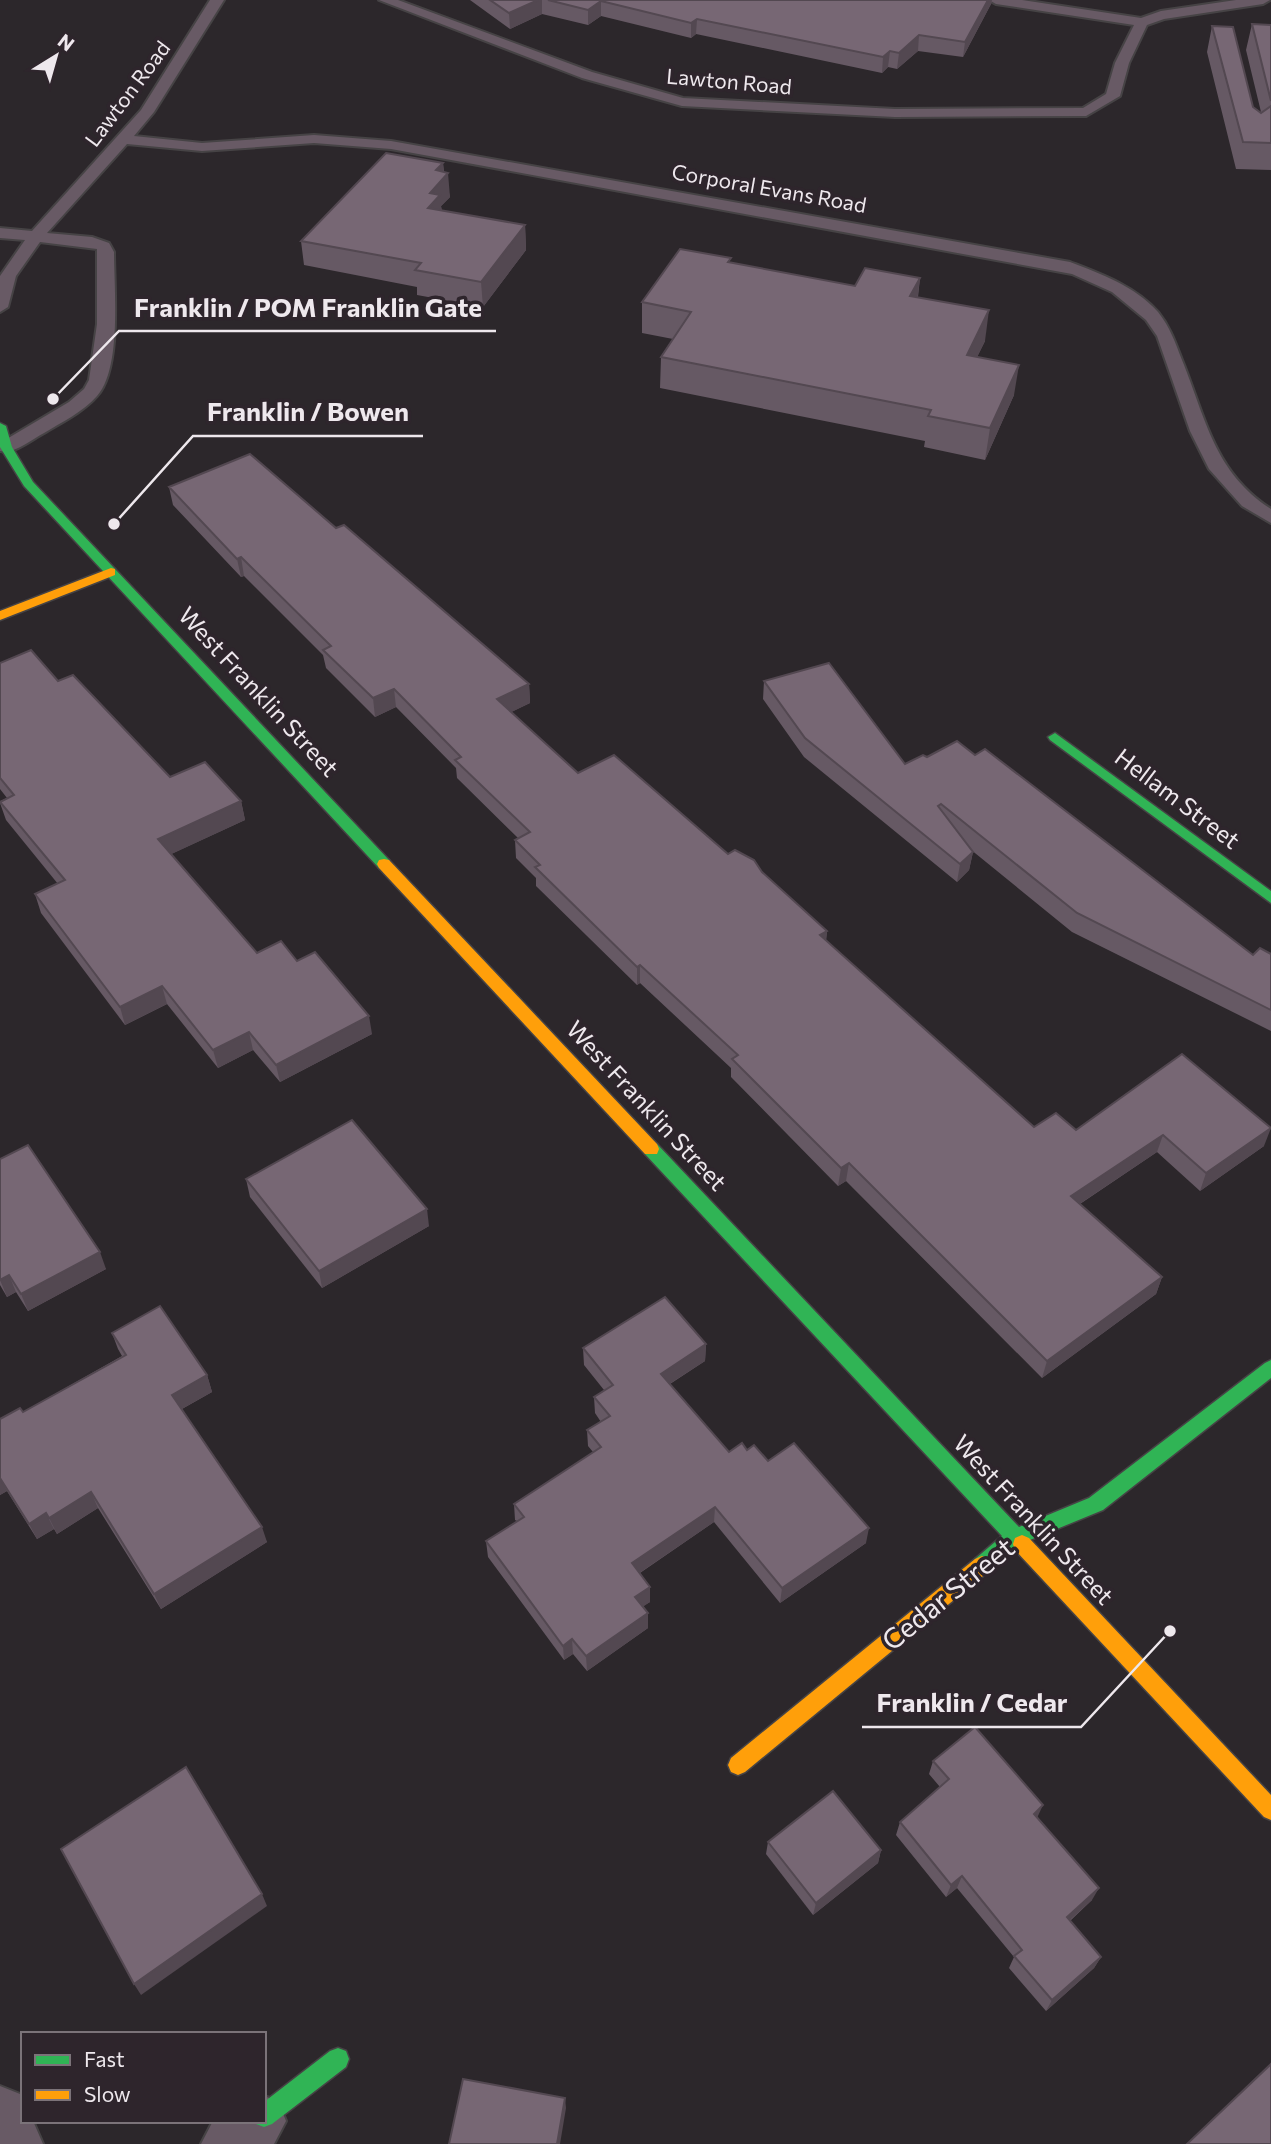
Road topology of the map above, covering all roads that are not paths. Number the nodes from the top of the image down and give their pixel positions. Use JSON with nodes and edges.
{"nodes":[{"id":1,"x":217,"y":0,"type":"edge"},
{"id":2,"x":386,"y":0,"type":"edge"},
{"id":3,"x":996,"y":0,"type":"edge"},
{"id":4,"x":1264,"y":0,"type":"edge"},
{"id":5,"x":1192,"y":10,"type":"junction"},
{"id":6,"x":1142,"y":22,"type":"junction"},
{"id":7,"x":1229,"y":24,"type":"edge"},
{"id":8,"x":125,"y":139,"type":"junction"},
{"id":9,"x":0,"y":233,"type":"edge"},
{"id":10,"x":35,"y":237,"type":"junction"},
{"id":11,"x":0,"y":307,"type":"edge"},
{"id":12,"x":0,"y":426,"type":"edge"},
{"id":13,"x":6,"y":447,"type":"junction"},
{"id":14,"x":1271,"y":517,"type":"edge"},
{"id":15,"x":111,"y":572,"type":"junction"},
{"id":16,"x":0,"y":616,"type":"edge"},
{"id":17,"x":1055,"y":737,"type":"dead end"},
{"id":18,"x":1271,"y":898,"type":"edge"},
{"id":19,"x":1271,"y":1368,"type":"edge"},
{"id":20,"x":1016,"y":1537,"type":"junction"},
{"id":21,"x":738,"y":1765,"type":"dead end"},
{"id":22,"x":1271,"y":1810,"type":"edge"},
{"id":23,"x":338,"y":2059,"type":"dead end"},
{"id":24,"x":0,"y":2114,"type":"edge"},
{"id":25,"x":266,"y":2114,"type":"edge"},
{"id":26,"x":255,"y":2123,"type":"edge"},
{"id":27,"x":15,"y":2144,"type":"edge"},
{"id":28,"x":229,"y":2144,"type":"edge"}],
"edges":[{"from":1,"to":8,"type":"lane","name":"Lawton Road"},
{"from":2,"to":6,"type":"lane","name":"Lawton Road"},
{"from":3,"to":6,"type":"lane"},
{"from":4,"to":5,"type":"lane"},
{"from":5,"to":6,"type":"lane"},
{"from":5,"to":7,"type":"lane"},
{"from":8,"to":10,"type":"lane","name":"Lawton Road"},
{"from":8,"to":14,"type":"lane","name":"Corporal Evans Road"},
{"from":9,"to":10,"type":"lane"},
{"from":10,"to":11,"type":"lane"},
{"from":10,"to":13,"type":"lane"},
{"from":12,"to":13,"type":"street","name":"West Franklin Street"},
{"from":13,"to":15,"type":"street","name":"West Franklin Street"},
{"from":15,"to":16,"type":"street"},
{"from":15,"to":20,"type":"street","name":"West Franklin Street"},
{"from":17,"to":18,"type":"street","name":"Hellam Street"},
{"from":19,"to":20,"type":"street","name":"Cedar Street"},
{"from":20,"to":21,"type":"street","name":"Cedar Street"},
{"from":20,"to":22,"type":"street","name":"West Franklin Street"},
{"from":23,"to":25,"type":"street"},
{"from":24,"to":27,"type":"street"},
{"from":26,"to":28,"type":"street"}]}
